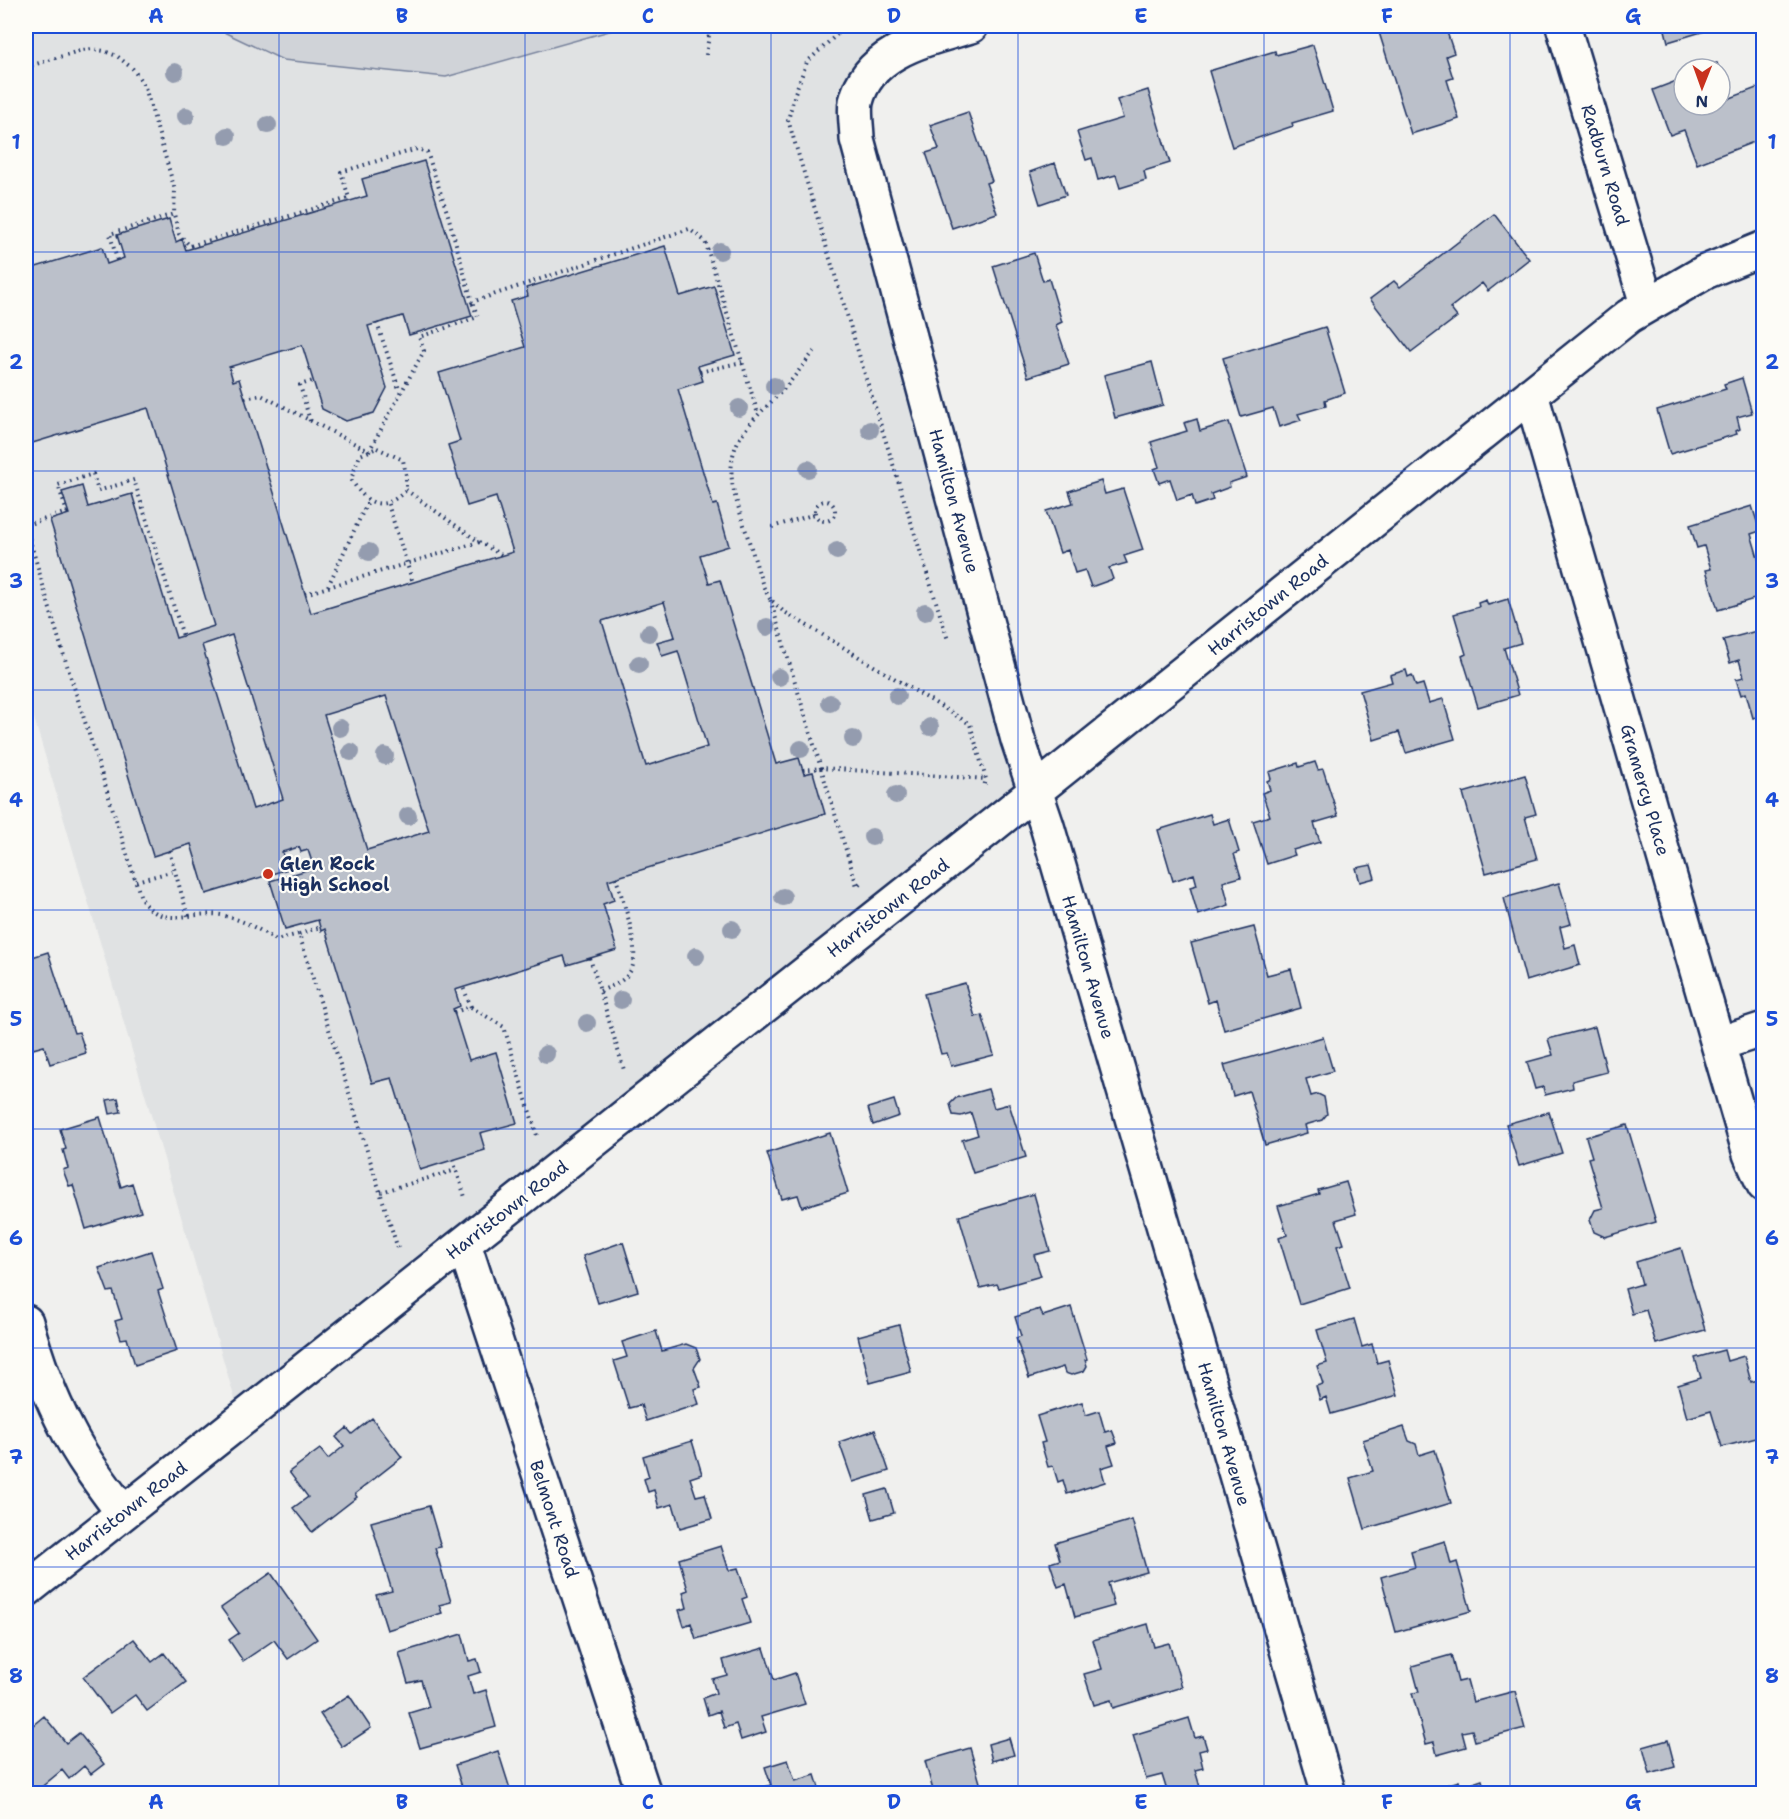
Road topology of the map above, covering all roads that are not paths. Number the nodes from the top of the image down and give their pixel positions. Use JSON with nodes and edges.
{"nodes":[{"id":1,"x":971,"y":26,"type":"edge"},
{"id":2,"x":1563,"y":26,"type":"edge"},
{"id":3,"x":1764,"y":248,"type":"edge"},
{"id":4,"x":1647,"y":304,"type":"junction"},
{"id":5,"x":1531,"y":394,"type":"junction"},
{"id":6,"x":1035,"y":791,"type":"junction"},
{"id":7,"x":1764,"y":1029,"type":"edge"},
{"id":8,"x":1718,"y":1044,"type":"junction"},
{"id":9,"x":1764,"y":1185,"type":"edge"},
{"id":10,"x":464,"y":1244,"type":"junction"},
{"id":11,"x":26,"y":1322,"type":"edge"},
{"id":12,"x":123,"y":1513,"type":"junction"},
{"id":13,"x":26,"y":1590,"type":"edge"},
{"id":14,"x":644,"y":1794,"type":"edge"},
{"id":15,"x":1329,"y":1794,"type":"edge"}],
"edges":[{"from":1,"to":6,"type":"street","name":"Hamilton Avenue"},
{"from":2,"to":4,"type":"street","name":"Radburn Road"},
{"from":3,"to":4,"type":"street","name":"Harristown Road"},
{"from":4,"to":5,"type":"street","name":"Harristown Road"},
{"from":5,"to":6,"type":"street","name":"Harristown Road"},
{"from":5,"to":8,"type":"street","name":"Gramercy Place"},
{"from":6,"to":10,"type":"street","name":"Harristown Road"},
{"from":6,"to":15,"type":"street","name":"Hamilton Avenue"},
{"from":7,"to":8,"type":"street"},
{"from":8,"to":9,"type":"street","name":"Gramercy Place"},
{"from":10,"to":12,"type":"street","name":"Harristown Road"},
{"from":10,"to":14,"type":"street","name":"Belmont Road"},
{"from":11,"to":12,"type":"street"},
{"from":12,"to":13,"type":"street","name":"Harristown Road"}]}
